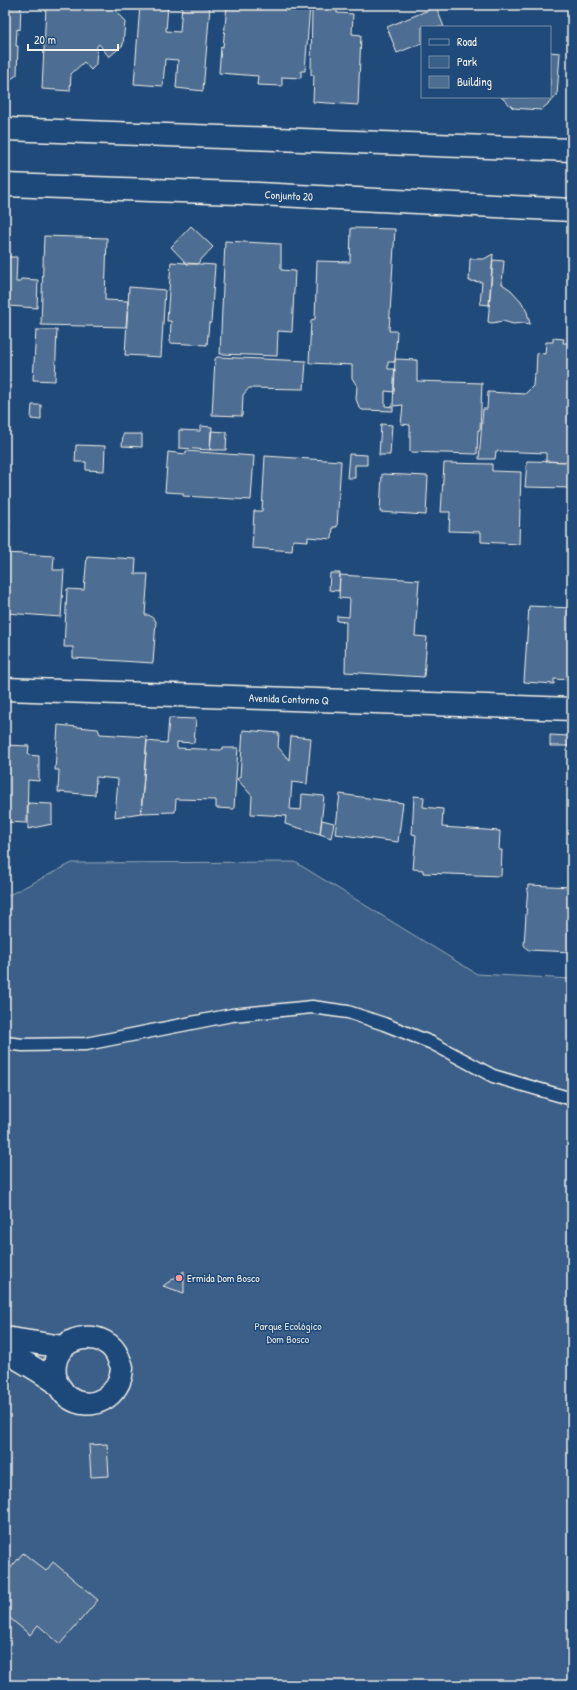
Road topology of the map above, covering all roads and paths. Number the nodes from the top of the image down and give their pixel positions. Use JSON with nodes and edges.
{"nodes":[{"id":1,"x":5,"y":129,"type":"edge"},
{"id":2,"x":53,"y":132,"type":"junction"},
{"id":3,"x":5,"y":138,"type":"edge"},
{"id":4,"x":572,"y":150,"type":"edge"},
{"id":5,"x":5,"y":185,"type":"edge"},
{"id":6,"x":572,"y":210,"type":"edge"},
{"id":7,"x":5,"y":689,"type":"edge"},
{"id":8,"x":572,"y":709,"type":"edge"},
{"id":9,"x":5,"y":1043,"type":"edge"},
{"id":10,"x":572,"y":1099,"type":"edge"},
{"id":11,"x":5,"y":1338,"type":"edge"},
{"id":12,"x":63,"y":1347,"type":"junction"},
{"id":13,"x":5,"y":1351,"type":"edge"},
{"id":14,"x":56,"y":1382,"type":"junction"}],
"edges":[{"from":1,"to":2,"type":"street"},
{"from":2,"to":3,"type":"street"},
{"from":2,"to":4,"type":"street"},
{"from":5,"to":6,"type":"street","name":"Conjunto 20"},
{"from":7,"to":8,"type":"street","name":"Avenida Contorno Q"},
{"from":9,"to":10,"type":"lane"},
{"from":11,"to":12,"type":"street"},
{"from":12,"to":14,"type":"street"},
{"from":12,"to":14,"type":"street"},
{"from":13,"to":14,"type":"street"}]}
